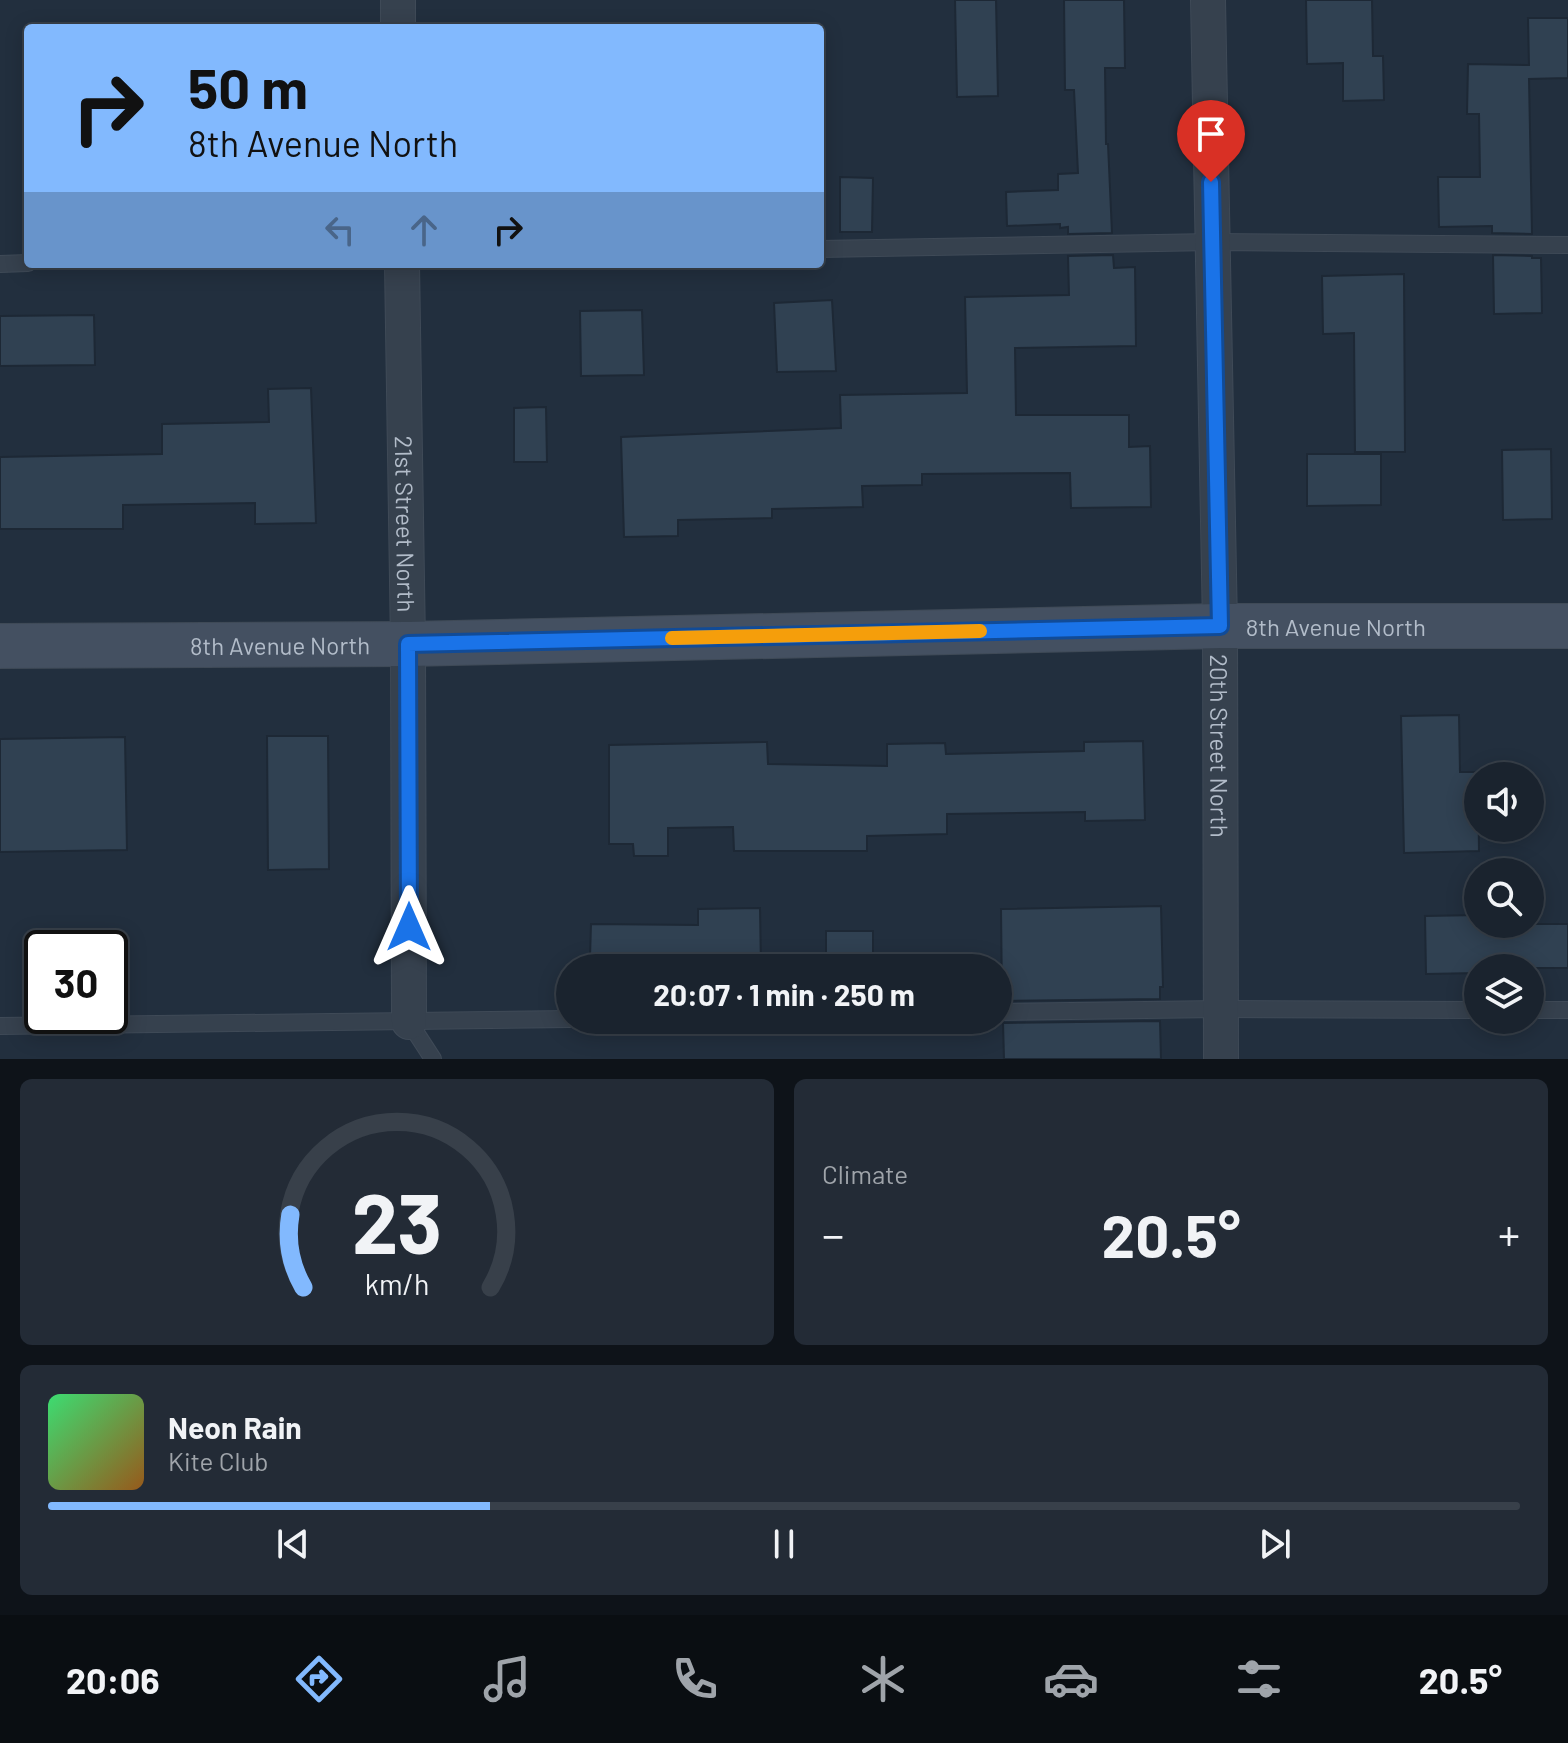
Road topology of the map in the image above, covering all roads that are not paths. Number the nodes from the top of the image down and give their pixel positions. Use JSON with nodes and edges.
{"nodes":[{"id":1,"x":398,"y":0,"type":"edge"},
{"id":2,"x":1208,"y":0,"type":"edge"},
{"id":3,"x":398,"y":24,"type":"edge"},
{"id":4,"x":1213,"y":242,"type":"junction"},
{"id":5,"x":1568,"y":245,"type":"edge"},
{"id":6,"x":824,"y":249,"type":"edge"},
{"id":7,"x":24,"y":263,"type":"edge"},
{"id":8,"x":0,"y":264,"type":"edge"},
{"id":9,"x":402,"y":268,"type":"edge"},
{"id":10,"x":1220,"y":626,"type":"junction"},
{"id":11,"x":1568,"y":626,"type":"edge"},
{"id":12,"x":408,"y":644,"type":"junction"},
{"id":13,"x":0,"y":646,"type":"edge"},
{"id":14,"x":1219,"y":1009,"type":"junction"},
{"id":15,"x":1464,"y":1010,"type":"edge"},
{"id":16,"x":1544,"y":1010,"type":"edge"},
{"id":17,"x":1568,"y":1010,"type":"edge"},
{"id":18,"x":1012,"y":1012,"type":"edge"},
{"id":19,"x":556,"y":1019,"type":"edge"},
{"id":20,"x":409,"y":1022,"type":"junction"},
{"id":21,"x":0,"y":1026,"type":"edge"},
{"id":22,"x":433,"y":1059,"type":"edge"},
{"id":23,"x":1221,"y":1059,"type":"edge"}],
"edges":[{"from":1,"to":3,"type":"street"},
{"from":2,"to":4,"type":"street","name":"20th Street North"},
{"from":4,"to":5,"type":"lane"},
{"from":4,"to":6,"type":"lane"},
{"from":4,"to":10,"type":"street","name":"20th Street North"},
{"from":7,"to":8,"type":"lane"},
{"from":9,"to":12,"type":"street","name":"21st Street North"},
{"from":10,"to":11,"type":"street","name":"8th Avenue North"},
{"from":10,"to":12,"type":"street","name":"8th Avenue North"},
{"from":10,"to":14,"type":"street","name":"20th Street North"},
{"from":12,"to":13,"type":"street","name":"8th Avenue North"},
{"from":12,"to":20,"type":"street","name":"21st Street North"},
{"from":14,"to":15,"type":"lane"},
{"from":14,"to":18,"type":"lane"},
{"from":14,"to":23,"type":"street","name":"20th Street North"},
{"from":16,"to":17,"type":"lane"},
{"from":19,"to":20,"type":"lane"},
{"from":20,"to":21,"type":"lane"},
{"from":20,"to":22,"type":"lane"}]}
